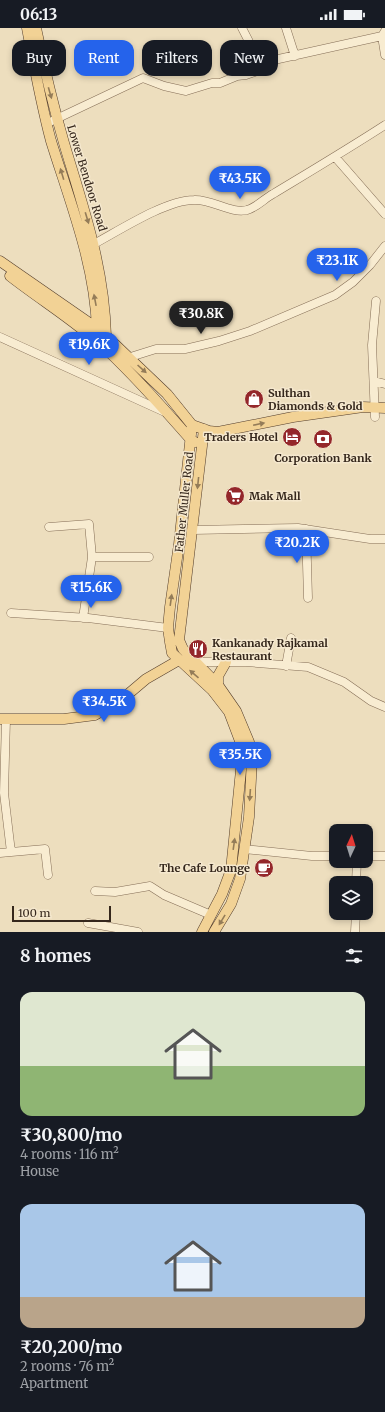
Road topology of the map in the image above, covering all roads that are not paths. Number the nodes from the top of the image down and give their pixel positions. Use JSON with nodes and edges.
{"nodes":[{"id":1,"x":27,"y":28,"type":"edge"},
{"id":2,"x":36,"y":28,"type":"edge"},
{"id":3,"x":242,"y":28,"type":"edge"},
{"id":4,"x":286,"y":28,"type":"edge"},
{"id":5,"x":383,"y":34,"type":"edge"},
{"id":6,"x":248,"y":40,"type":"edge"},
{"id":7,"x":385,"y":55,"type":"edge"},
{"id":8,"x":295,"y":56,"type":"junction"},
{"id":9,"x":278,"y":59,"type":"edge"},
{"id":10,"x":242,"y":76,"type":"edge"},
{"id":11,"x":52,"y":121,"type":"junction"},
{"id":12,"x":385,"y":125,"type":"edge"},
{"id":13,"x":336,"y":158,"type":"junction"},
{"id":14,"x":385,"y":214,"type":"edge"},
{"id":15,"x":94,"y":244,"type":"junction"},
{"id":16,"x":84,"y":245,"type":"junction"},
{"id":17,"x":385,"y":246,"type":"edge"},
{"id":18,"x":0,"y":260,"type":"edge"},
{"id":19,"x":0,"y":268,"type":"edge"},
{"id":20,"x":376,"y":301,"type":"dead end"},
{"id":21,"x":98,"y":336,"type":"junction"},
{"id":22,"x":0,"y":337,"type":"edge"},
{"id":23,"x":129,"y":357,"type":"junction"},
{"id":24,"x":117,"y":361,"type":"junction"},
{"id":25,"x":374,"y":381,"type":"junction"},
{"id":26,"x":385,"y":384,"type":"edge"},
{"id":27,"x":378,"y":410,"type":"edge"},
{"id":28,"x":169,"y":414,"type":"junction"},
{"id":29,"x":192,"y":425,"type":"junction"},
{"id":30,"x":204,"y":429,"type":"junction"},
{"id":31,"x":192,"y":441,"type":"junction"},
{"id":32,"x":202,"y":444,"type":"junction"},
{"id":33,"x":49,"y":526,"type":"dead end"},
{"id":34,"x":306,"y":529,"type":"junction"},
{"id":35,"x":193,"y":530,"type":"junction"},
{"id":36,"x":385,"y":539,"type":"edge"},
{"id":37,"x":92,"y":557,"type":"junction"},
{"id":38,"x":149,"y":557,"type":"dead end"},
{"id":39,"x":308,"y":598,"type":"dead end"},
{"id":40,"x":11,"y":613,"type":"dead end"},
{"id":41,"x":83,"y":618,"type":"junction"},
{"id":42,"x":168,"y":628,"type":"junction"},
{"id":43,"x":291,"y":638,"type":"dead end"},
{"id":44,"x":179,"y":660,"type":"junction"},
{"id":45,"x":195,"y":662,"type":"junction"},
{"id":46,"x":226,"y":662,"type":"junction"},
{"id":47,"x":286,"y":666,"type":"junction"},
{"id":48,"x":218,"y":685,"type":"junction"},
{"id":49,"x":385,"y":707,"type":"edge"},
{"id":50,"x":3,"y":719,"type":"edge"},
{"id":51,"x":244,"y":849,"type":"junction"},
{"id":52,"x":11,"y":852,"type":"junction"},
{"id":53,"x":0,"y":853,"type":"edge"},
{"id":54,"x":329,"y":856,"type":"edge"},
{"id":55,"x":373,"y":856,"type":"edge"},
{"id":56,"x":385,"y":856,"type":"edge"},
{"id":57,"x":48,"y":875,"type":"dead end"},
{"id":58,"x":94,"y":891,"type":"dead end"},
{"id":59,"x":212,"y":915,"type":"junction"},
{"id":60,"x":356,"y":920,"type":"edge"},
{"id":61,"x":88,"y":923,"type":"dead end"},
{"id":62,"x":138,"y":932,"type":"edge"},
{"id":63,"x":202,"y":932,"type":"edge"},
{"id":64,"x":214,"y":932,"type":"edge"},
{"id":65,"x":355,"y":932,"type":"edge"}],
"edges":[{"from":1,"to":11,"type":"main road"},
{"from":2,"to":11,"type":"main road","name":"Lower Bendoor Road","one_way":true},
{"from":3,"to":6,"type":"street"},
{"from":4,"to":8,"type":"street"},
{"from":5,"to":7,"type":"street"},
{"from":5,"to":8,"type":"street"},
{"from":8,"to":9,"type":"street"},
{"from":10,"to":11,"type":"street"},
{"from":11,"to":15,"type":"main road","name":"Lower Bendoor Road","one_way":true},
{"from":16,"to":11,"type":"main road","one_way":true},
{"from":12,"to":13,"type":"street"},
{"from":13,"to":14,"type":"street"},
{"from":13,"to":15,"type":"street"},
{"from":15,"to":16,"type":"street"},
{"from":15,"to":21,"type":"main road","name":"Lower Bendoor Road"},
{"from":21,"to":16,"type":"main road","one_way":true},
{"from":17,"to":23,"type":"street"},
{"from":18,"to":21,"type":"main road"},
{"from":19,"to":21,"type":"main road","name":"Father Muller Road"},
{"from":20,"to":25,"type":"street"},
{"from":21,"to":23,"type":"main road"},
{"from":21,"to":24,"type":"main road","name":"Father Muller Road"},
{"from":22,"to":28,"type":"street"},
{"from":23,"to":24,"type":"street"},
{"from":23,"to":29,"type":"main road","one_way":true},
{"from":24,"to":28,"type":"main road","name":"Father Muller Road"},
{"from":25,"to":26,"type":"street"},
{"from":25,"to":27,"type":"street"},
{"from":30,"to":27,"type":"main road","one_way":true},
{"from":28,"to":31,"type":"main road","name":"Father Muller Road"},
{"from":29,"to":30,"type":"main road"},
{"from":29,"to":31,"type":"main road"},
{"from":30,"to":32,"type":"main road"},
{"from":31,"to":32,"type":"main road","name":"Father Muller Road"},
{"from":42,"to":31,"type":"main road","one_way":true},
{"from":32,"to":35,"type":"main road","name":"Father Muller Road","one_way":true},
{"from":33,"to":37,"type":"street"},
{"from":34,"to":35,"type":"street"},
{"from":34,"to":36,"type":"street"},
{"from":34,"to":39,"type":"street"},
{"from":35,"to":45,"type":"main road","name":"Father Muller Road"},
{"from":37,"to":38,"type":"street"},
{"from":37,"to":41,"type":"street"},
{"from":40,"to":41,"type":"street"},
{"from":41,"to":42,"type":"street"},
{"from":42,"to":44,"type":"main road"},
{"from":43,"to":47,"type":"street"},
{"from":44,"to":45,"type":"main road"},
{"from":44,"to":50,"type":"main road"},
{"from":59,"to":44,"type":"main road","one_way":true},
{"from":45,"to":46,"type":"street"},
{"from":45,"to":48,"type":"main road"},
{"from":46,"to":47,"type":"street"},
{"from":46,"to":48,"type":"main road"},
{"from":47,"to":49,"type":"street"},
{"from":48,"to":51,"type":"main road","one_way":true},
{"from":50,"to":52,"type":"street"},
{"from":51,"to":54,"type":"street"},
{"from":51,"to":64,"type":"main road","one_way":true},
{"from":52,"to":53,"type":"street"},
{"from":52,"to":57,"type":"street"},
{"from":55,"to":56,"type":"street"},
{"from":58,"to":59,"type":"street"},
{"from":59,"to":63,"type":"main road"},
{"from":60,"to":65,"type":"street"},
{"from":61,"to":62,"type":"street"}]}
